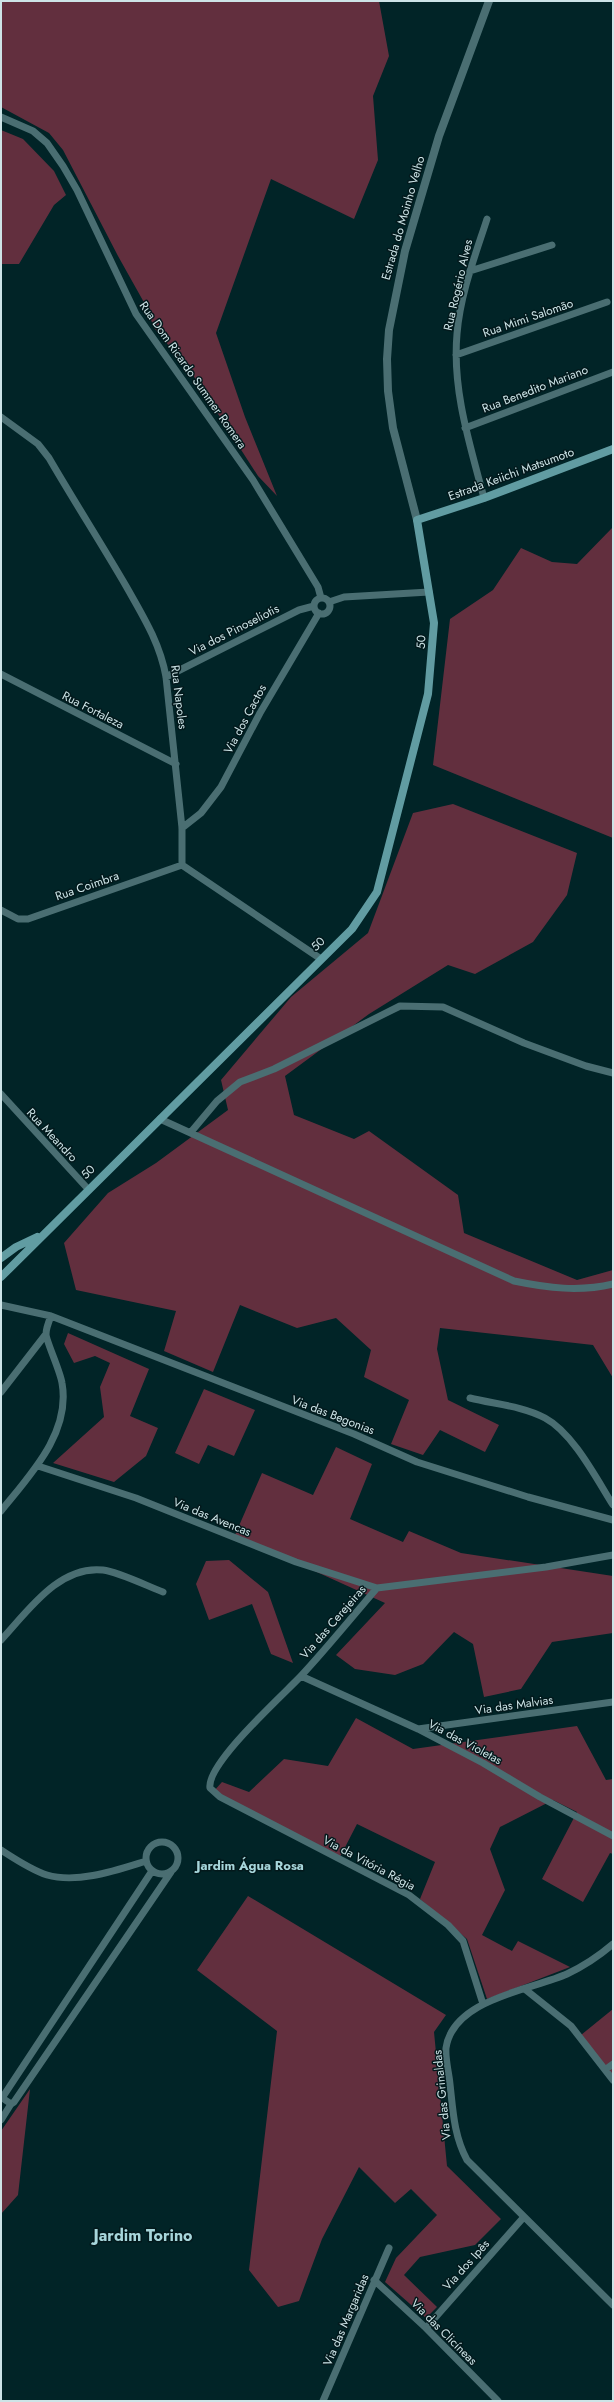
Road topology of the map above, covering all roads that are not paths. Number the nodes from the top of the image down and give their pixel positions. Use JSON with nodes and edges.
{"nodes":[{"id":1,"x":489,"y":1,"type":"edge"},
{"id":2,"x":1,"y":117,"type":"edge"},
{"id":3,"x":487,"y":219,"type":"dead end"},
{"id":4,"x":552,"y":245,"type":"dead end"},
{"id":5,"x":470,"y":271,"type":"junction"},
{"id":6,"x":607,"y":302,"type":"dead end"},
{"id":7,"x":456,"y":355,"type":"junction"},
{"id":8,"x":613,"y":372,"type":"edge"},
{"id":9,"x":1,"y":417,"type":"edge"},
{"id":10,"x":465,"y":428,"type":"junction"},
{"id":11,"x":613,"y":449,"type":"edge"},
{"id":12,"x":484,"y":498,"type":"junction"},
{"id":13,"x":417,"y":520,"type":"junction"},
{"id":14,"x":428,"y":592,"type":"junction"},
{"id":15,"x":321,"y":598,"type":"junction"},
{"id":16,"x":329,"y":602,"type":"junction"},
{"id":17,"x":314,"y":606,"type":"junction"},
{"id":18,"x":319,"y":613,"type":"junction"},
{"id":19,"x":1,"y":674,"type":"edge"},
{"id":20,"x":166,"y":677,"type":"junction"},
{"id":21,"x":176,"y":764,"type":"junction"},
{"id":22,"x":182,"y":828,"type":"junction"},
{"id":23,"x":182,"y":865,"type":"junction"},
{"id":24,"x":1,"y":910,"type":"edge"},
{"id":25,"x":320,"y":959,"type":"junction"},
{"id":26,"x":613,"y":1073,"type":"edge"},
{"id":27,"x":1,"y":1094,"type":"edge"},
{"id":28,"x":160,"y":1119,"type":"junction"},
{"id":29,"x":191,"y":1132,"type":"junction"},
{"id":30,"x":88,"y":1189,"type":"junction"},
{"id":31,"x":41,"y":1235,"type":"junction"},
{"id":32,"x":1,"y":1258,"type":"edge"},
{"id":33,"x":1,"y":1277,"type":"edge"},
{"id":34,"x":613,"y":1284,"type":"edge"},
{"id":35,"x":1,"y":1305,"type":"edge"},
{"id":36,"x":51,"y":1316,"type":"junction"},
{"id":37,"x":46,"y":1334,"type":"junction"},
{"id":38,"x":1,"y":1392,"type":"edge"},
{"id":39,"x":470,"y":1398,"type":"dead end"},
{"id":40,"x":38,"y":1466,"type":"junction"},
{"id":41,"x":613,"y":1505,"type":"edge"},
{"id":42,"x":1,"y":1511,"type":"edge"},
{"id":43,"x":613,"y":1520,"type":"edge"},
{"id":44,"x":613,"y":1555,"type":"edge"},
{"id":45,"x":377,"y":1588,"type":"junction"},
{"id":46,"x":163,"y":1592,"type":"dead end"},
{"id":47,"x":1,"y":1640,"type":"edge"},
{"id":48,"x":301,"y":1676,"type":"junction"},
{"id":49,"x":613,"y":1702,"type":"edge"},
{"id":50,"x":418,"y":1729,"type":"junction"},
{"id":51,"x":220,"y":1797,"type":"joint"},
{"id":52,"x":613,"y":1836,"type":"edge"},
{"id":53,"x":1,"y":1850,"type":"edge"},
{"id":54,"x":146,"y":1860,"type":"junction"},
{"id":55,"x":152,"y":1871,"type":"junction"},
{"id":56,"x":171,"y":1872,"type":"junction"},
{"id":57,"x":613,"y":1944,"type":"edge"},
{"id":58,"x":526,"y":1990,"type":"junction"},
{"id":59,"x":483,"y":2004,"type":"junction"},
{"id":60,"x":613,"y":2064,"type":"edge"},
{"id":61,"x":606,"y":2069,"type":"junction"},
{"id":62,"x":613,"y":2080,"type":"edge"},
{"id":63,"x":1,"y":2098,"type":"edge"},
{"id":64,"x":11,"y":2104,"type":"junction"},
{"id":65,"x":1,"y":2120,"type":"edge"},
{"id":66,"x":523,"y":2218,"type":"junction"},
{"id":67,"x":389,"y":2248,"type":"dead end"},
{"id":68,"x":374,"y":2280,"type":"junction"},
{"id":69,"x":613,"y":2305,"type":"edge"},
{"id":70,"x":426,"y":2328,"type":"junction"},
{"id":71,"x":323,"y":2401,"type":"edge"},
{"id":72,"x":497,"y":2401,"type":"edge"}],
"edges":[{"from":1,"to":13,"type":"street","name":"Estrada do Moinho Velho"},
{"from":2,"to":15,"type":"street","name":"Rua Dom Ricardo Summer Romera"},
{"from":3,"to":5,"type":"street","name":"Rua Rogério Alves"},
{"from":4,"to":5,"type":"street"},
{"from":5,"to":7,"type":"street","name":"Rua Rogério Alves"},
{"from":6,"to":7,"type":"street","name":"Rua Mimi Salomão"},
{"from":7,"to":10,"type":"street","name":"Rua Rogério Alves"},
{"from":8,"to":10,"type":"street","name":"Rua Benedito Mariano"},
{"from":9,"to":20,"type":"street","name":"Rua Napoles"},
{"from":10,"to":12,"type":"street","name":"Rua Rogério Alves"},
{"from":11,"to":12,"type":"main road","name":"Estrada Keiichi Matsumoto"},
{"from":12,"to":13,"type":"main road","name":"Estrada Keiichi Matsumoto"},
{"from":13,"to":14,"type":"main road","name":"50"},
{"from":14,"to":16,"type":"street"},
{"from":14,"to":25,"type":"main road","name":"50"},
{"from":15,"to":16,"type":"street"},
{"from":15,"to":17,"type":"street"},
{"from":16,"to":18,"type":"street"},
{"from":17,"to":18,"type":"street"},
{"from":17,"to":20,"type":"street","name":"Via dos Pinoseliotis"},
{"from":18,"to":22,"type":"street","name":"Via dos Cactos"},
{"from":19,"to":21,"type":"street","name":"Rua Fortaleza"},
{"from":20,"to":21,"type":"street","name":"Rua Napoles"},
{"from":21,"to":22,"type":"street","name":"Rua Napoles"},
{"from":22,"to":23,"type":"street","name":"Rua Napoles"},
{"from":23,"to":24,"type":"street","name":"Rua Coimbra"},
{"from":23,"to":25,"type":"street"},
{"from":25,"to":28,"type":"main road","name":"50"},
{"from":26,"to":29,"type":"street"},
{"from":27,"to":30,"type":"street","name":"Rua Meandro"},
{"from":28,"to":29,"type":"street"},
{"from":28,"to":30,"type":"main road","name":"50"},
{"from":29,"to":34,"type":"street"},
{"from":30,"to":31,"type":"main road","name":"50"},
{"from":31,"to":32,"type":"main road"},
{"from":31,"to":33,"type":"main road","name":"50"},
{"from":35,"to":36,"type":"street","name":"Via das Begonias"},
{"from":36,"to":37,"type":"street"},
{"from":36,"to":43,"type":"street","name":"Via das Begonias"},
{"from":37,"to":38,"type":"street"},
{"from":37,"to":40,"type":"street"},
{"from":39,"to":41,"type":"street"},
{"from":40,"to":42,"type":"street"},
{"from":40,"to":45,"type":"street","name":"Via das Avencas"},
{"from":44,"to":45,"type":"street","name":"Via das Cerejeiras"},
{"from":45,"to":48,"type":"street","name":"Via das Cerejeiras"},
{"from":46,"to":47,"type":"street"},
{"from":48,"to":50,"type":"street","name":"Via das Violetas"},
{"from":48,"to":51,"type":"street","name":"Via das Cerejeiras"},
{"from":49,"to":50,"type":"street","name":"Via das Malvias"},
{"from":50,"to":52,"type":"street","name":"Via das Violetas"},
{"from":51,"to":59,"type":"street","name":"Via da Vitória Régia"},
{"from":53,"to":54,"type":"street"},
{"from":54,"to":55,"type":"street"},
{"from":54,"to":56,"type":"street"},
{"from":55,"to":56,"type":"street"},
{"from":55,"to":63,"type":"street"},
{"from":56,"to":64,"type":"street"},
{"from":57,"to":58,"type":"street","name":"Via das Grinaldas"},
{"from":58,"to":59,"type":"street","name":"Via das Grinaldas"},
{"from":58,"to":61,"type":"street"},
{"from":59,"to":66,"type":"street","name":"Via das Grinaldas"},
{"from":60,"to":61,"type":"street"},
{"from":61,"to":62,"type":"street"},
{"from":63,"to":64,"type":"street"},
{"from":64,"to":65,"type":"street"},
{"from":66,"to":69,"type":"street","name":"Via das Grinaldas"},
{"from":66,"to":70,"type":"street","name":"Via dos Ipês"},
{"from":67,"to":68,"type":"street","name":"Via das Margaridas"},
{"from":68,"to":70,"type":"street","name":"Via das Clicíneas"},
{"from":68,"to":71,"type":"street","name":"Via das Margaridas"},
{"from":70,"to":72,"type":"street","name":"Via das Clicíneas"}]}
